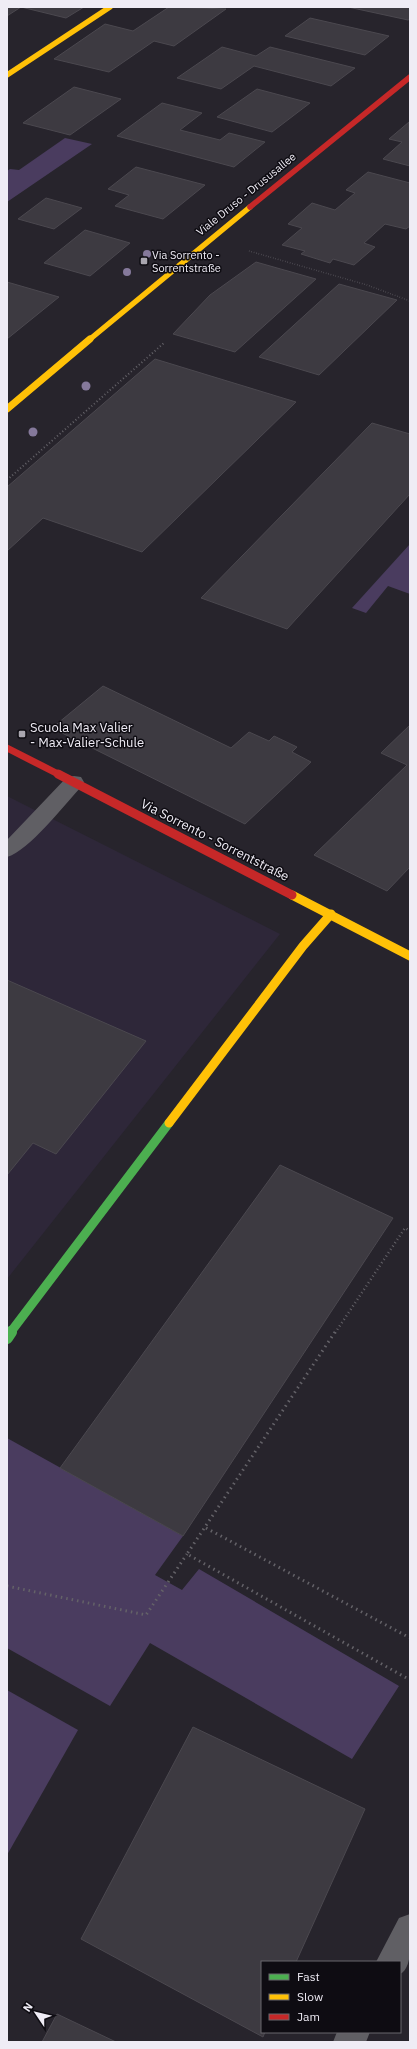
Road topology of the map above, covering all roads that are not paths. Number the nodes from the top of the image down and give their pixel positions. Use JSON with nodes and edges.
{"nodes":[{"id":1,"x":110,"y":7,"type":"edge"},
{"id":2,"x":7,"y":75,"type":"edge"},
{"id":3,"x":410,"y":77,"type":"edge"},
{"id":4,"x":7,"y":409,"type":"edge"},
{"id":5,"x":7,"y":748,"type":"edge"},
{"id":6,"x":74,"y":782,"type":"junction"},
{"id":7,"x":7,"y":850,"type":"edge"},
{"id":8,"x":331,"y":914,"type":"junction"},
{"id":9,"x":410,"y":956,"type":"edge"},
{"id":10,"x":7,"y":1338,"type":"edge"},
{"id":11,"x":410,"y":1929,"type":"edge"},
{"id":12,"x":393,"y":1961,"type":"edge"},
{"id":13,"x":354,"y":2033,"type":"edge"},
{"id":14,"x":349,"y":2042,"type":"edge"}],
"edges":[{"from":1,"to":2,"type":"street"},
{"from":3,"to":4,"type":"street","name":"Viale Druso - Drususallee"},
{"from":5,"to":6,"type":"street","name":"Via Sorrento - Sorrentstraße"},
{"from":6,"to":7,"type":"lane"},
{"from":6,"to":8,"type":"street","name":"Via Sorrento - Sorrentstraße"},
{"from":8,"to":9,"type":"street","name":"Via Sorrento - Sorrentstraße"},
{"from":8,"to":10,"type":"street"},
{"from":11,"to":12,"type":"lane"},
{"from":13,"to":14,"type":"lane"}]}
